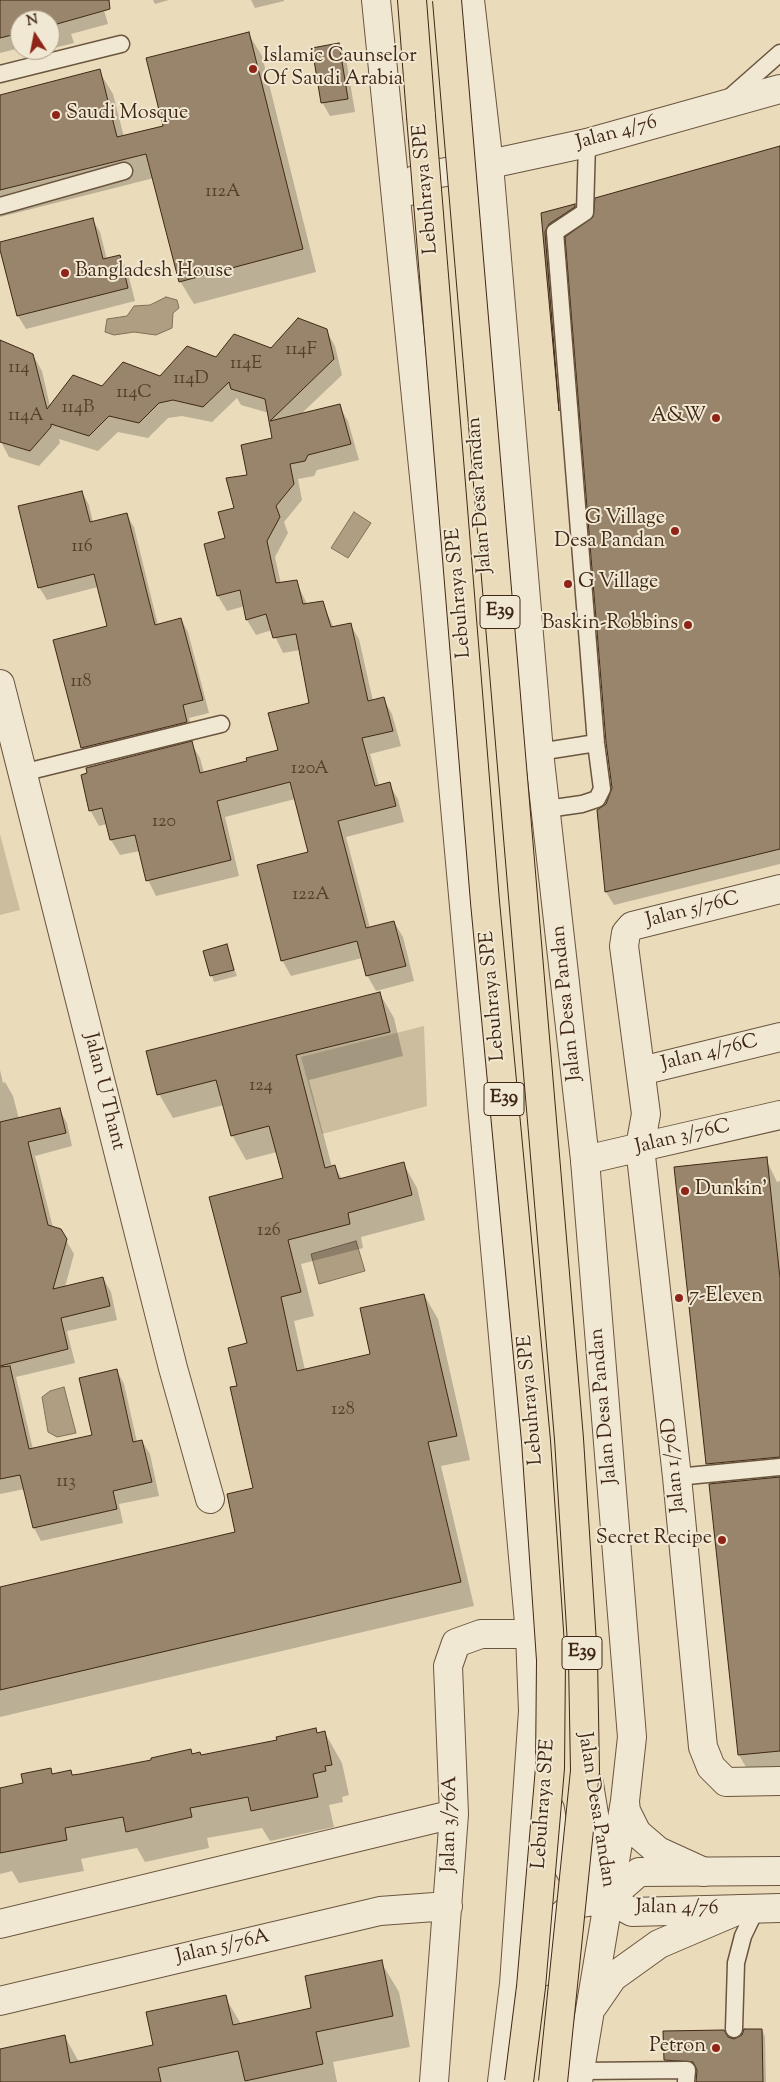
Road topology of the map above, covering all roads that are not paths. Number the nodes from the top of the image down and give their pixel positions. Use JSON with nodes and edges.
{"nodes":[{"id":1,"x":412,"y":0,"type":"edge"},
{"id":2,"x":435,"y":0,"type":"edge"},
{"id":3,"x":447,"y":0,"type":"edge"},
{"id":4,"x":470,"y":0,"type":"edge"},
{"id":5,"x":377,"y":4,"type":"edge"},
{"id":6,"x":121,"y":44,"type":"dead end"},
{"id":7,"x":780,"y":53,"type":"edge"},
{"id":8,"x":0,"y":74,"type":"edge"},
{"id":9,"x":780,"y":89,"type":"edge"},
{"id":10,"x":719,"y":106,"type":"junction"},
{"id":11,"x":587,"y":143,"type":"junction"},
{"id":12,"x":489,"y":165,"type":"junction"},
{"id":13,"x":124,"y":171,"type":"dead end"},
{"id":14,"x":452,"y":171,"type":"junction"},
{"id":15,"x":422,"y":176,"type":"junction"},
{"id":16,"x":0,"y":206,"type":"edge"},
{"id":17,"x":414,"y":384,"type":"junction"},
{"id":18,"x":0,"y":684,"type":"edge"},
{"id":19,"x":221,"y":724,"type":"dead end"},
{"id":20,"x":596,"y":743,"type":"junction"},
{"id":21,"x":539,"y":752,"type":"junction"},
{"id":22,"x":22,"y":773,"type":"junction"},
{"id":23,"x":547,"y":809,"type":"junction"},
{"id":24,"x":780,"y":889,"type":"edge"},
{"id":25,"x":780,"y":1037,"type":"edge"},
{"id":26,"x":641,"y":1071,"type":"junction"},
{"id":27,"x":780,"y":1115,"type":"edge"},
{"id":28,"x":640,"y":1147,"type":"junction"},
{"id":29,"x":585,"y":1160,"type":"junction"},
{"id":30,"x":780,"y":1467,"type":"edge"},
{"id":31,"x":676,"y":1478,"type":"junction"},
{"id":32,"x":210,"y":1499,"type":"dead end"},
{"id":33,"x":530,"y":1634,"type":"junction"},
{"id":34,"x":533,"y":1711,"type":"junction"},
{"id":35,"x":780,"y":1781,"type":"edge"},
{"id":36,"x":625,"y":1801,"type":"junction"},
{"id":37,"x":454,"y":1814,"type":"junction"},
{"id":38,"x":780,"y":1871,"type":"edge"},
{"id":39,"x":704,"y":1872,"type":"junction"},
{"id":40,"x":608,"y":1899,"type":"junction"},
{"id":41,"x":448,"y":1906,"type":"junction"},
{"id":42,"x":759,"y":1909,"type":"edge"},
{"id":43,"x":0,"y":1924,"type":"edge"},
{"id":44,"x":0,"y":2001,"type":"edge"},
{"id":45,"x":589,"y":2011,"type":"junction"},
{"id":46,"x":734,"y":2030,"type":"dead end"},
{"id":47,"x":579,"y":2077,"type":"edge"},
{"id":48,"x":434,"y":2082,"type":"edge"},
{"id":49,"x":502,"y":2082,"type":"edge"},
{"id":50,"x":519,"y":2082,"type":"edge"},
{"id":51,"x":525,"y":2082,"type":"edge"},
{"id":52,"x":553,"y":2082,"type":"edge"},
{"id":53,"x":686,"y":2082,"type":"edge"}],
"edges":[{"from":1,"to":50,"type":"highway","name":"Lebuhraya SPE","number":"E39","bridge":true},
{"from":2,"to":14,"type":"street","name":"Jalan Desa Pandan"},
{"from":3,"to":52,"type":"highway","name":"Lebuhraya SPE","number":"E39","bridge":true},
{"from":4,"to":12,"type":"street","name":"Jalan Desa Pandan"},
{"from":5,"to":15,"type":"street"},
{"from":5,"to":17,"type":"street"},
{"from":6,"to":8,"type":"lane"},
{"from":7,"to":10,"type":"lane"},
{"from":9,"to":10,"type":"street","name":"Jalan 4/76"},
{"from":10,"to":11,"type":"street","name":"Jalan 4/76"},
{"from":11,"to":12,"type":"street","name":"Jalan 4/76"},
{"from":11,"to":20,"type":"lane"},
{"from":12,"to":14,"type":"street","name":"Jalan 4/76"},
{"from":12,"to":21,"type":"street","name":"Jalan Desa Pandan"},
{"from":13,"to":16,"type":"lane"},
{"from":14,"to":15,"type":"street","name":"Jalan 4/76"},
{"from":14,"to":40,"type":"street","name":"Jalan Desa Pandan"},
{"from":15,"to":17,"type":"street"},
{"from":17,"to":33,"type":"street"},
{"from":18,"to":22,"type":"street","name":"Jalan U Thant"},
{"from":19,"to":22,"type":"lane"},
{"from":20,"to":21,"type":"lane"},
{"from":20,"to":23,"type":"lane"},
{"from":21,"to":23,"type":"street","name":"Jalan Desa Pandan"},
{"from":22,"to":32,"type":"street","name":"Jalan U Thant"},
{"from":23,"to":29,"type":"street","name":"Jalan Desa Pandan"},
{"from":24,"to":26,"type":"street","name":"Jalan 5/76C"},
{"from":25,"to":26,"type":"street","name":"Jalan 4/76C"},
{"from":26,"to":28,"type":"street"},
{"from":27,"to":28,"type":"street","name":"Jalan 3/76C"},
{"from":28,"to":29,"type":"street","name":"Jalan 3/76C"},
{"from":28,"to":31,"type":"street","name":"Jalan 1/76D"},
{"from":29,"to":36,"type":"street","name":"Jalan Desa Pandan"},
{"from":30,"to":31,"type":"lane"},
{"from":31,"to":35,"type":"street","name":"Jalan 1/76D"},
{"from":33,"to":34,"type":"street"},
{"from":33,"to":37,"type":"street","name":"Jalan 3/76A"},
{"from":34,"to":40,"type":"street"},
{"from":34,"to":49,"type":"street"},
{"from":36,"to":39,"type":"street"},
{"from":36,"to":40,"type":"street","name":"Jalan Desa Pandan"},
{"from":37,"to":41,"type":"street","name":"Jalan 3/76A"},
{"from":37,"to":43,"type":"street"},
{"from":38,"to":39,"type":"street","name":"Jalan 4/76"},
{"from":39,"to":40,"type":"street","name":"Jalan 4/76"},
{"from":40,"to":42,"type":"street","name":"Jalan 4/76"},
{"from":40,"to":45,"type":"street"},
{"from":40,"to":51,"type":"street"},
{"from":41,"to":44,"type":"street","name":"Jalan 5/76A"},
{"from":41,"to":48,"type":"street","name":"Jalan 3/76A"},
{"from":42,"to":45,"type":"street"},
{"from":42,"to":46,"type":"lane"},
{"from":45,"to":47,"type":"street"},
{"from":47,"to":53,"type":"lane"}]}
